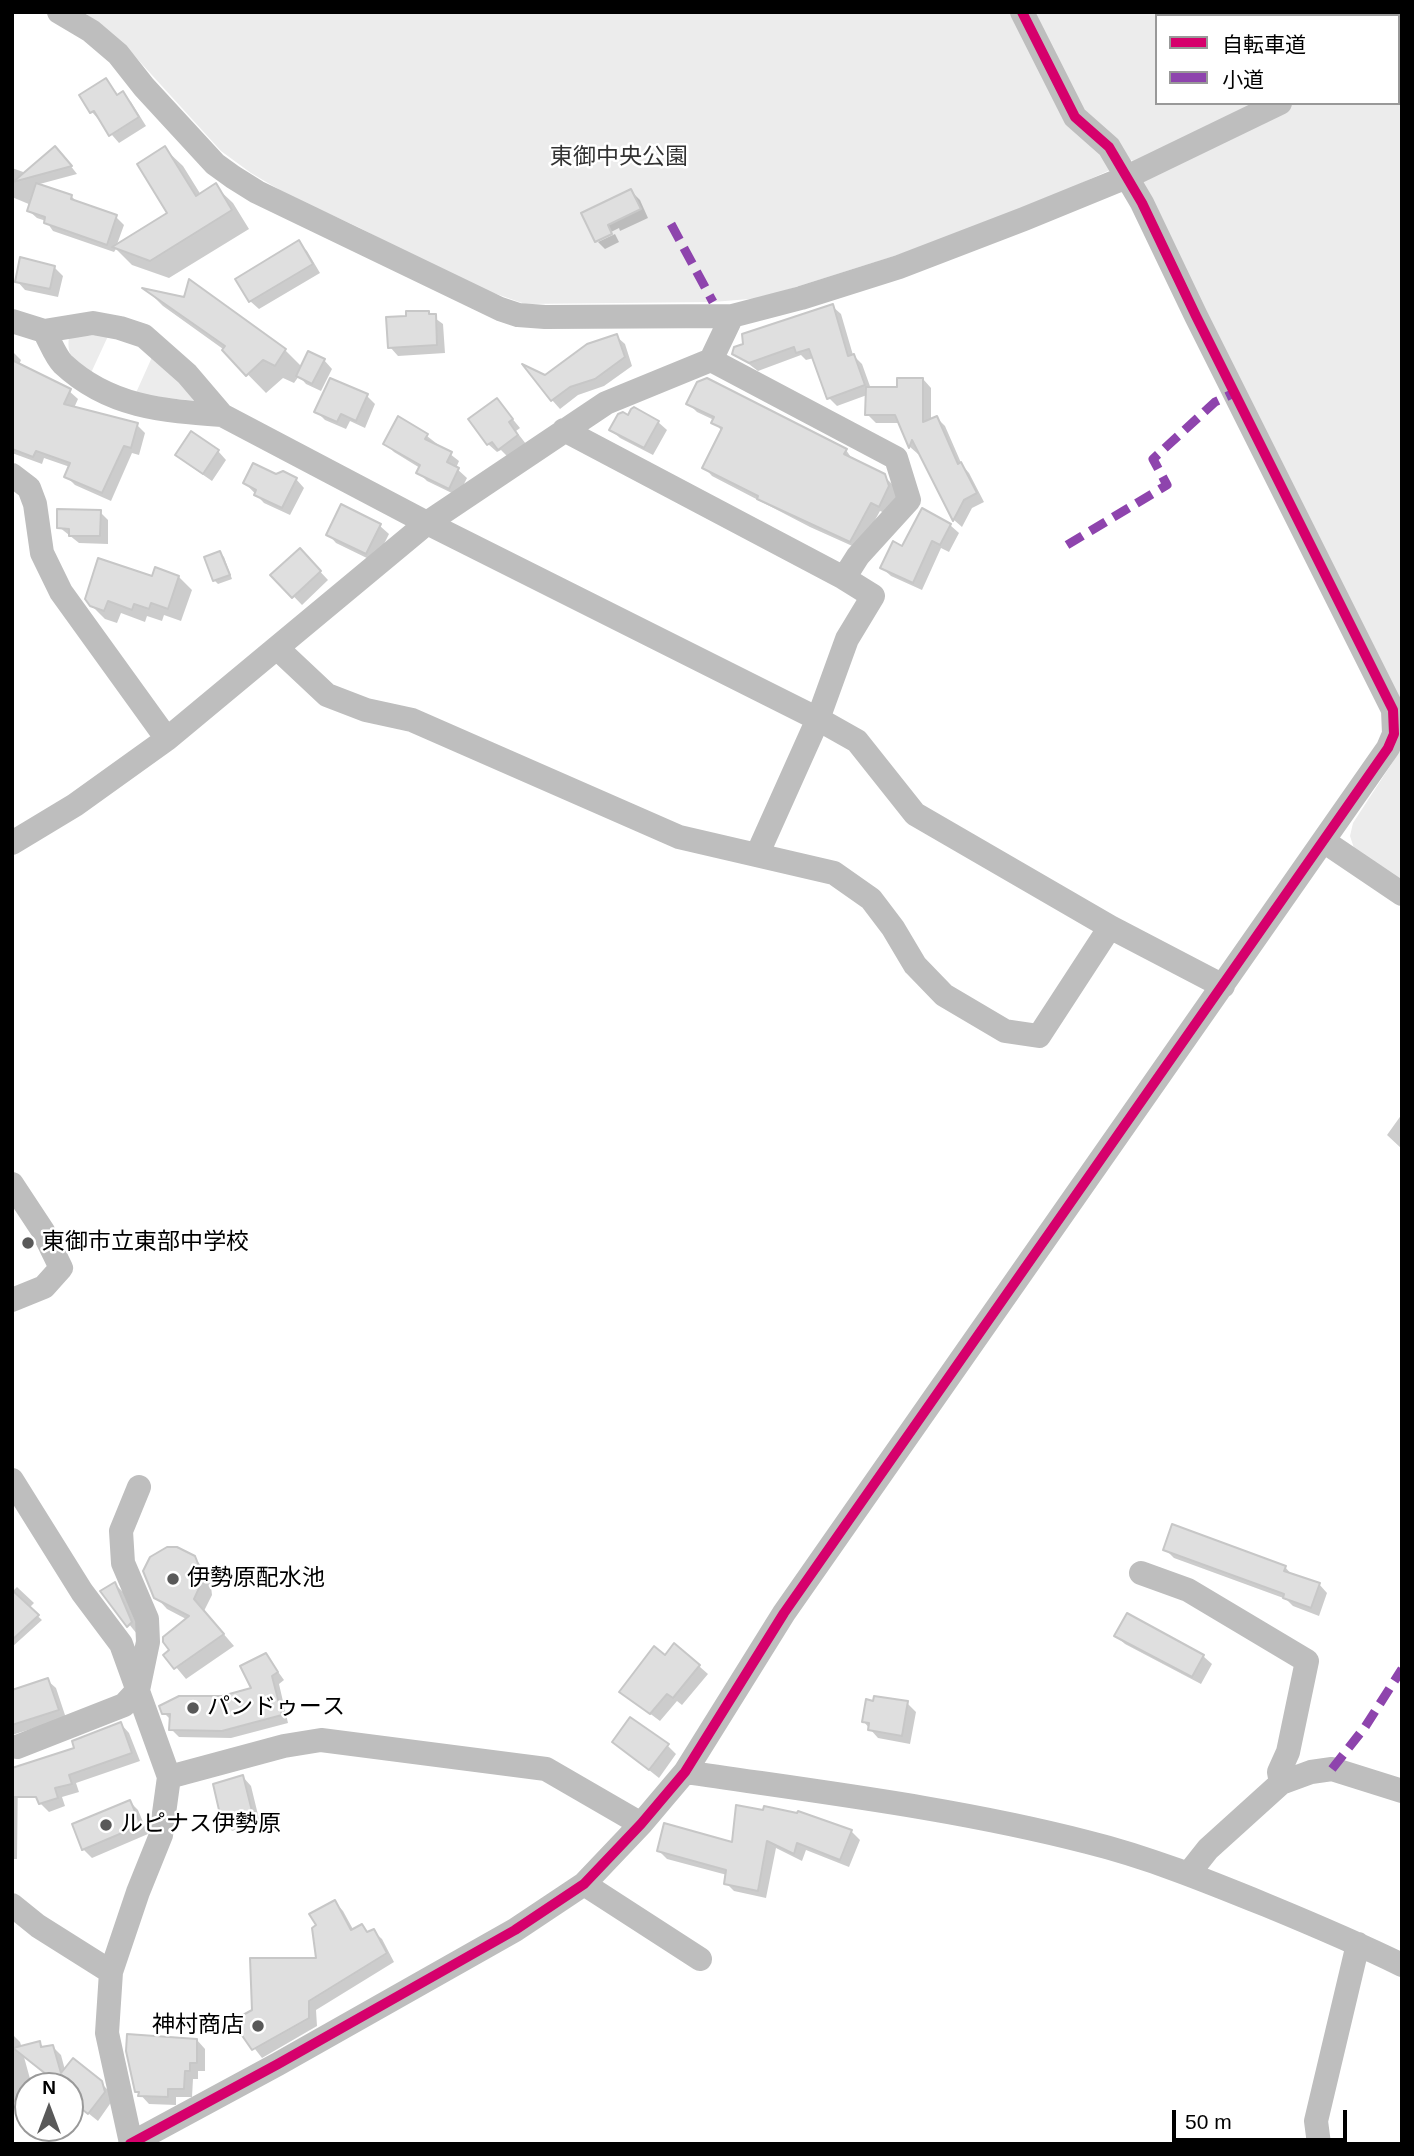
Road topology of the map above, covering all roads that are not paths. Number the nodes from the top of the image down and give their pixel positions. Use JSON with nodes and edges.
{"nodes":[{"id":1,"x":59,"y":12,"type":"edge"},
{"id":2,"x":1022,"y":12,"type":"edge"},
{"id":3,"x":1276,"y":105,"type":"edge"},
{"id":4,"x":1128,"y":177,"type":"junction"},
{"id":5,"x":732,"y":316,"type":"junction"},
{"id":6,"x":12,"y":321,"type":"edge"},
{"id":7,"x":44,"y":331,"type":"junction"},
{"id":8,"x":711,"y":360,"type":"junction"},
{"id":9,"x":222,"y":415,"type":"junction"},
{"id":10,"x":564,"y":429,"type":"junction"},
{"id":11,"x":12,"y":475,"type":"edge"},
{"id":12,"x":427,"y":523,"type":"junction"},
{"id":13,"x":844,"y":578,"type":"junction"},
{"id":14,"x":278,"y":649,"type":"junction"},
{"id":15,"x":818,"y":719,"type":"junction"},
{"id":16,"x":167,"y":739,"type":"junction"},
{"id":17,"x":1325,"y":842,"type":"junction"},
{"id":18,"x":12,"y":843,"type":"edge"},
{"id":19,"x":757,"y":855,"type":"junction"},
{"id":20,"x":1402,"y":894,"type":"edge"},
{"id":21,"x":1110,"y":927,"type":"junction"},
{"id":22,"x":1223,"y":986,"type":"junction"},
{"id":23,"x":12,"y":1184,"type":"edge"},
{"id":24,"x":12,"y":1300,"type":"edge"},
{"id":25,"x":12,"y":1480,"type":"edge"},
{"id":26,"x":139,"y":1487,"type":"dead end"},
{"id":27,"x":1141,"y":1573,"type":"dead end"},
{"id":28,"x":138,"y":1690,"type":"junction"},
{"id":29,"x":17,"y":1747,"type":"dead end"},
{"id":30,"x":685,"y":1772,"type":"junction"},
{"id":31,"x":169,"y":1777,"type":"junction"},
{"id":32,"x":1281,"y":1783,"type":"junction"},
{"id":33,"x":1402,"y":1791,"type":"edge"},
{"id":34,"x":641,"y":1824,"type":"junction"},
{"id":35,"x":1189,"y":1873,"type":"junction"},
{"id":36,"x":584,"y":1884,"type":"junction"},
{"id":37,"x":12,"y":1905,"type":"edge"},
{"id":38,"x":1358,"y":1944,"type":"junction"},
{"id":39,"x":700,"y":1959,"type":"dead end"},
{"id":40,"x":1402,"y":1965,"type":"edge"},
{"id":41,"x":111,"y":1972,"type":"junction"},
{"id":42,"x":131,"y":2143,"type":"edge"},
{"id":43,"x":1319,"y":2144,"type":"edge"}],
"edges":[{"from":1,"to":5,"type":"street"},
{"from":2,"to":4,"type":"street"},
{"from":3,"to":4,"type":"street"},
{"from":4,"to":5,"type":"street"},
{"from":4,"to":17,"type":"street"},
{"from":5,"to":8,"type":"street"},
{"from":6,"to":7,"type":"street"},
{"from":7,"to":9,"type":"street"},
{"from":7,"to":9,"type":"street"},
{"from":8,"to":10,"type":"street"},
{"from":8,"to":13,"type":"street"},
{"from":9,"to":12,"type":"street"},
{"from":10,"to":12,"type":"street"},
{"from":10,"to":13,"type":"street"},
{"from":11,"to":16,"type":"street"},
{"from":12,"to":14,"type":"street"},
{"from":12,"to":15,"type":"street"},
{"from":13,"to":15,"type":"street"},
{"from":14,"to":16,"type":"street"},
{"from":14,"to":19,"type":"street"},
{"from":15,"to":19,"type":"street"},
{"from":15,"to":21,"type":"street"},
{"from":16,"to":18,"type":"street"},
{"from":17,"to":20,"type":"street"},
{"from":17,"to":22,"type":"street"},
{"from":19,"to":21,"type":"street"},
{"from":21,"to":22,"type":"street"},
{"from":22,"to":30,"type":"street"},
{"from":23,"to":24,"type":"street"},
{"from":25,"to":28,"type":"street"},
{"from":26,"to":28,"type":"street"},
{"from":27,"to":32,"type":"street"},
{"from":28,"to":29,"type":"street"},
{"from":28,"to":31,"type":"street"},
{"from":30,"to":34,"type":"street"},
{"from":30,"to":35,"type":"street"},
{"from":31,"to":34,"type":"street"},
{"from":31,"to":41,"type":"street"},
{"from":32,"to":33,"type":"street"},
{"from":32,"to":35,"type":"street"},
{"from":34,"to":36,"type":"street"},
{"from":35,"to":38,"type":"street"},
{"from":36,"to":39,"type":"street"},
{"from":36,"to":42,"type":"street"},
{"from":37,"to":41,"type":"street"},
{"from":38,"to":40,"type":"street"},
{"from":38,"to":43,"type":"street"},
{"from":41,"to":42,"type":"street"}]}
